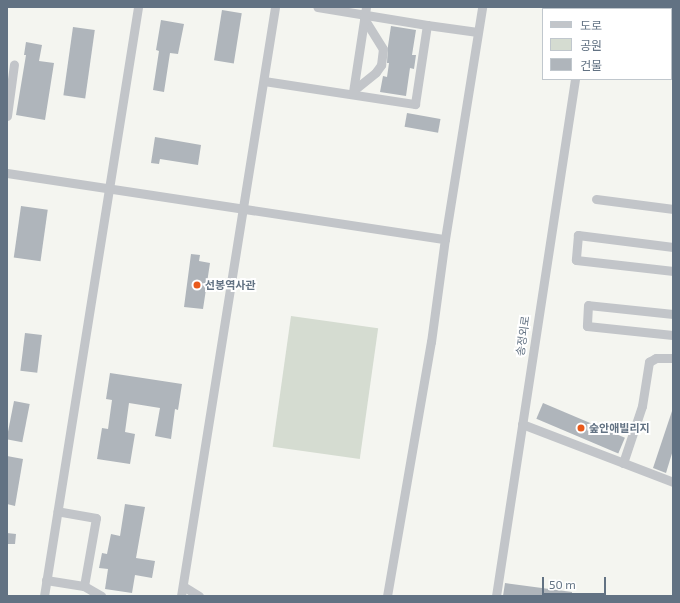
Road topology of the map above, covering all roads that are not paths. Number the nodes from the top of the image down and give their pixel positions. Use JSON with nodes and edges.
{"nodes":[{"id":1,"x":138,"y":7,"type":"edge"},
{"id":2,"x":275,"y":7,"type":"edge"},
{"id":3,"x":316,"y":7,"type":"edge"},
{"id":4,"x":482,"y":7,"type":"edge"},
{"id":5,"x":365,"y":13,"type":"edge"},
{"id":6,"x":427,"y":25,"type":"junction"},
{"id":7,"x":478,"y":32,"type":"junction"},
{"id":8,"x":14,"y":64,"type":"dead end"},
{"id":9,"x":575,"y":80,"type":"edge"},
{"id":10,"x":264,"y":81,"type":"junction"},
{"id":11,"x":353,"y":92,"type":"junction"},
{"id":12,"x":7,"y":116,"type":"edge"},
{"id":13,"x":7,"y":173,"type":"edge"},
{"id":14,"x":109,"y":189,"type":"junction"},
{"id":15,"x":596,"y":199,"type":"dead end"},
{"id":16,"x":673,"y":209,"type":"edge"},
{"id":17,"x":244,"y":210,"type":"junction"},
{"id":18,"x":444,"y":239,"type":"junction"},
{"id":19,"x":673,"y":247,"type":"edge"},
{"id":20,"x":673,"y":271,"type":"edge"},
{"id":21,"x":673,"y":314,"type":"edge"},
{"id":22,"x":673,"y":335,"type":"edge"},
{"id":23,"x":673,"y":358,"type":"edge"},
{"id":24,"x":522,"y":424,"type":"junction"},
{"id":25,"x":623,"y":463,"type":"junction"},
{"id":26,"x":673,"y":482,"type":"edge"},
{"id":27,"x":58,"y":511,"type":"junction"},
{"id":28,"x":46,"y":580,"type":"junction"},
{"id":29,"x":84,"y":586,"type":"junction"},
{"id":30,"x":183,"y":586,"type":"junction"},
{"id":31,"x":44,"y":596,"type":"edge"},
{"id":32,"x":101,"y":596,"type":"edge"},
{"id":33,"x":181,"y":596,"type":"edge"},
{"id":34,"x":199,"y":596,"type":"edge"},
{"id":35,"x":387,"y":596,"type":"edge"},
{"id":36,"x":496,"y":596,"type":"edge"}],
"edges":[{"from":1,"to":14,"type":"street"},
{"from":2,"to":10,"type":"street"},
{"from":3,"to":5,"type":"street"},
{"from":4,"to":7,"type":"street"},
{"from":5,"to":6,"type":"street"},
{"from":5,"to":11,"type":"street"},
{"from":5,"to":11,"type":"street"},
{"from":6,"to":7,"type":"street"},
{"from":6,"to":11,"type":"street"},
{"from":7,"to":18,"type":"street"},
{"from":8,"to":12,"type":"street"},
{"from":9,"to":24,"type":"street","name":"송정외로"},
{"from":10,"to":11,"type":"street"},
{"from":10,"to":17,"type":"street"},
{"from":13,"to":14,"type":"street"},
{"from":14,"to":17,"type":"street"},
{"from":14,"to":27,"type":"street"},
{"from":15,"to":16,"type":"street"},
{"from":17,"to":18,"type":"street"},
{"from":17,"to":30,"type":"street"},
{"from":18,"to":35,"type":"street"},
{"from":19,"to":20,"type":"street"},
{"from":21,"to":22,"type":"street"},
{"from":23,"to":25,"type":"street"},
{"from":24,"to":25,"type":"street"},
{"from":24,"to":36,"type":"street","name":"송정외로"},
{"from":25,"to":26,"type":"street"},
{"from":27,"to":28,"type":"street"},
{"from":27,"to":29,"type":"street"},
{"from":28,"to":29,"type":"street"},
{"from":28,"to":31,"type":"street"},
{"from":29,"to":32,"type":"street"},
{"from":30,"to":33,"type":"street"},
{"from":30,"to":34,"type":"street"}]}
